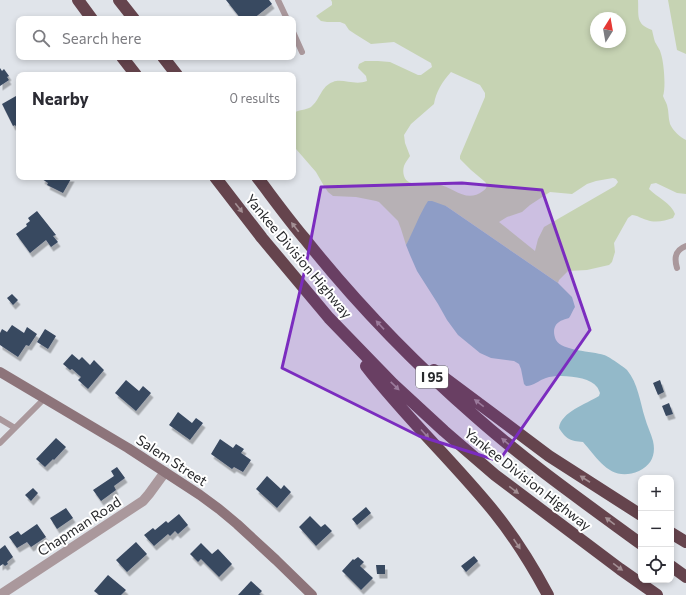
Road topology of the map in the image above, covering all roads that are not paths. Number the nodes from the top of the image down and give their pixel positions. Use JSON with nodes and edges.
{"nodes":[{"id":1,"x":78,"y":0,"type":"edge"},
{"id":2,"x":119,"y":0,"type":"edge"},
{"id":3,"x":278,"y":0,"type":"edge"},
{"id":4,"x":90,"y":16,"type":"edge"},
{"id":5,"x":132,"y":16,"type":"edge"},
{"id":6,"x":286,"y":16,"type":"edge"},
{"id":7,"x":296,"y":39,"type":"edge"},
{"id":8,"x":302,"y":52,"type":"dead end"},
{"id":9,"x":124,"y":60,"type":"edge"},
{"id":10,"x":165,"y":60,"type":"edge"},
{"id":11,"x":134,"y":72,"type":"edge"},
{"id":12,"x":175,"y":72,"type":"edge"},
{"id":13,"x":217,"y":180,"type":"edge"},
{"id":14,"x":259,"y":180,"type":"edge"},
{"id":15,"x":686,"y":246,"type":"edge"},
{"id":16,"x":677,"y":268,"type":"dead end"},
{"id":17,"x":329,"y":318,"type":"junction"},
{"id":18,"x":395,"y":341,"type":"junction"},
{"id":19,"x":0,"y":372,"type":"edge"},
{"id":20,"x":44,"y":399,"type":"junction"},
{"id":21,"x":0,"y":419,"type":"edge"},
{"id":22,"x":15,"y":428,"type":"junction"},
{"id":23,"x":0,"y":443,"type":"edge"},
{"id":24,"x":165,"y":472,"type":"junction"},
{"id":25,"x":638,"y":513,"type":"edge"},
{"id":26,"x":674,"y":535,"type":"edge"},
{"id":27,"x":638,"y":542,"type":"edge"},
{"id":28,"x":686,"y":542,"type":"edge"},
{"id":29,"x":674,"y":568,"type":"edge"},
{"id":30,"x":686,"y":577,"type":"edge"},
{"id":31,"x":0,"y":595,"type":"edge"},
{"id":32,"x":312,"y":595,"type":"edge"},
{"id":33,"x":548,"y":595,"type":"edge"},
{"id":34,"x":657,"y":595,"type":"edge"}],
"edges":[{"from":1,"to":4,"type":"highway"},
{"from":2,"to":5,"type":"highway"},
{"from":3,"to":6,"type":"lane"},
{"from":7,"to":8,"type":"lane"},
{"from":9,"to":11,"type":"highway"},
{"from":10,"to":12,"type":"highway"},
{"from":13,"to":17,"type":"highway","name":"Yankee Division Highway","number":"I 95","one_way":true},
{"from":18,"to":14,"type":"highway","name":"Yankee Division Highway","number":"I 95","one_way":true},
{"from":15,"to":16,"type":"lane"},
{"from":17,"to":33,"type":"highway","one_way":true},
{"from":17,"to":34,"type":"highway","name":"Yankee Division Highway","number":"I 95","one_way":true},
{"from":25,"to":18,"type":"highway","one_way":true},
{"from":27,"to":18,"type":"highway","name":"Yankee Division Highway","number":"I 95","one_way":true},
{"from":19,"to":20,"type":"main road","name":"Salem Street"},
{"from":20,"to":22,"type":"lane"},
{"from":20,"to":24,"type":"main road","name":"Salem Street"},
{"from":21,"to":22,"type":"lane"},
{"from":22,"to":23,"type":"lane"},
{"from":24,"to":31,"type":"street","name":"Chapman Road"},
{"from":24,"to":32,"type":"main road","name":"Salem Street"},
{"from":26,"to":28,"type":"highway"},
{"from":29,"to":30,"type":"highway"}]}
